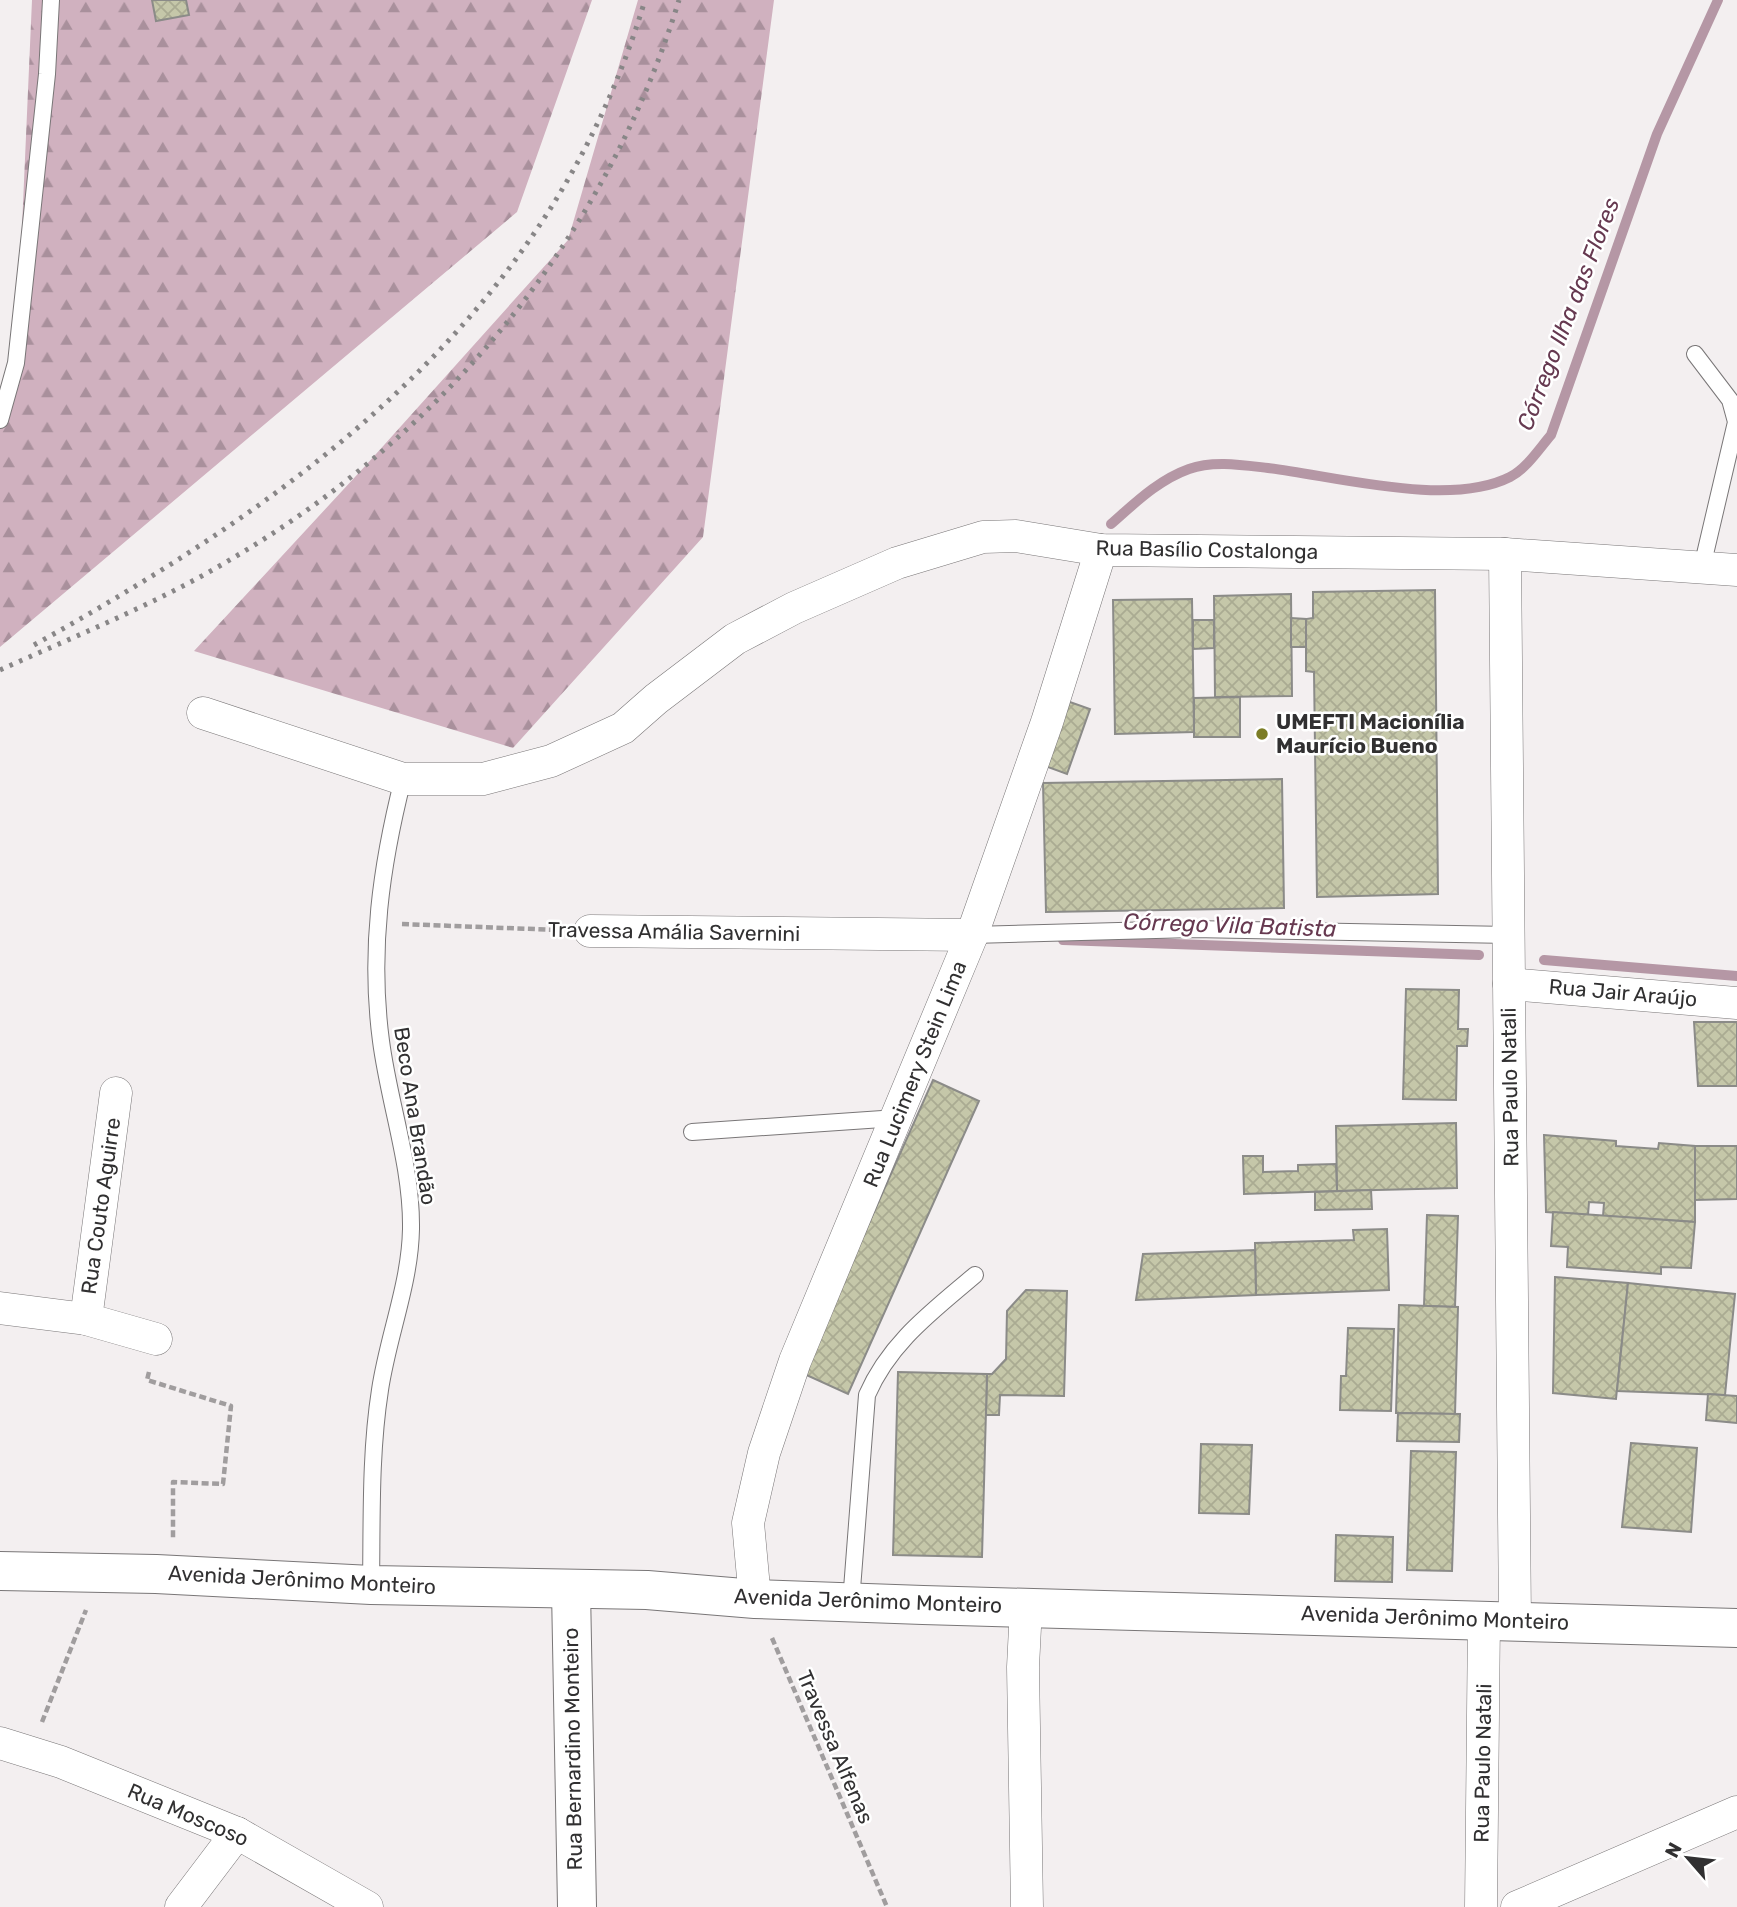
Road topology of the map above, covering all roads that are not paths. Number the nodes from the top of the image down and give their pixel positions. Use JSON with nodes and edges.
{"nodes":[{"id":1,"x":51,"y":0,"type":"edge"},
{"id":2,"x":1695,"y":354,"type":"dead end"},
{"id":3,"x":0,"y":420,"type":"edge"},
{"id":4,"x":1101,"y":550,"type":"junction"},
{"id":5,"x":1505,"y":554,"type":"junction"},
{"id":6,"x":1702,"y":567,"type":"junction"},
{"id":7,"x":1737,"y":570,"type":"edge"},
{"id":8,"x":203,"y":713,"type":"dead end"},
{"id":9,"x":403,"y":779,"type":"junction"},
{"id":10,"x":590,"y":932,"type":"road end"},
{"id":11,"x":972,"y":935,"type":"junction"},
{"id":12,"x":1508,"y":935,"type":"junction"},
{"id":13,"x":1509,"y":984,"type":"junction"},
{"id":14,"x":1737,"y":1003,"type":"edge"},
{"id":15,"x":116,"y":1093,"type":"dead end"},
{"id":16,"x":897,"y":1118,"type":"junction"},
{"id":17,"x":692,"y":1132,"type":"dead end"},
{"id":18,"x":975,"y":1275,"type":"dead end"},
{"id":19,"x":0,"y":1308,"type":"edge"},
{"id":20,"x":86,"y":1320,"type":"junction"},
{"id":21,"x":156,"y":1339,"type":"road end"},
{"id":22,"x":0,"y":1571,"type":"edge"},
{"id":23,"x":370,"y":1585,"type":"junction"},
{"id":24,"x":571,"y":1590,"type":"junction"},
{"id":25,"x":755,"y":1599,"type":"junction"},
{"id":26,"x":851,"y":1602,"type":"junction"},
{"id":27,"x":1026,"y":1607,"type":"junction"},
{"id":28,"x":1500,"y":1620,"type":"junction"},
{"id":29,"x":1737,"y":1628,"type":"edge"},
{"id":30,"x":0,"y":1743,"type":"edge"},
{"id":31,"x":1737,"y":1812,"type":"edge"},
{"id":32,"x":237,"y":1833,"type":"junction"},
{"id":33,"x":181,"y":1907,"type":"edge"},
{"id":34,"x":368,"y":1907,"type":"edge"},
{"id":35,"x":577,"y":1907,"type":"edge"},
{"id":36,"x":1027,"y":1907,"type":"edge"},
{"id":37,"x":1481,"y":1907,"type":"edge"},
{"id":38,"x":1517,"y":1907,"type":"edge"}],
"edges":[{"from":1,"to":3,"type":"lane"},
{"from":2,"to":6,"type":"lane"},
{"from":4,"to":5,"type":"street","name":"Rua Basílio Costalonga"},
{"from":4,"to":9,"type":"street","name":"Rua Basílio Costalonga"},
{"from":4,"to":11,"type":"street","name":"Rua Lucimery Stein Lima"},
{"from":5,"to":6,"type":"street","name":"Rua Basílio Costalonga"},
{"from":5,"to":12,"type":"street","name":"Rua Paulo Natali"},
{"from":6,"to":7,"type":"street","name":"Rua Basílio Costalonga"},
{"from":8,"to":9,"type":"street","name":"Rua Basílio Costalonga"},
{"from":9,"to":23,"type":"lane","name":"Beco Ana Brandão"},
{"from":10,"to":11,"type":"street","name":"Travessa Amália Savernini"},
{"from":11,"to":12,"type":"lane"},
{"from":11,"to":16,"type":"street","name":"Rua Lucimery Stein Lima"},
{"from":12,"to":13,"type":"street","name":"Rua Paulo Natali"},
{"from":13,"to":14,"type":"street","name":"Rua Jair Araújo"},
{"from":13,"to":28,"type":"street","name":"Rua Paulo Natali"},
{"from":15,"to":20,"type":"street","name":"Rua Couto Aguirre"},
{"from":16,"to":17,"type":"lane"},
{"from":16,"to":25,"type":"street","name":"Rua Lucimery Stein Lima"},
{"from":18,"to":26,"type":"lane"},
{"from":19,"to":20,"type":"street","name":"Rua Couto Aguirre"},
{"from":20,"to":21,"type":"street","name":"Rua Couto Aguirre"},
{"from":22,"to":23,"type":"street","name":"Avenida Jerônimo Monteiro"},
{"from":23,"to":24,"type":"street","name":"Avenida Jerônimo Monteiro"},
{"from":24,"to":25,"type":"street","name":"Avenida Jerônimo Monteiro"},
{"from":24,"to":35,"type":"street","name":"Rua Bernardino Monteiro"},
{"from":25,"to":26,"type":"street","name":"Avenida Jerônimo Monteiro"},
{"from":26,"to":27,"type":"street","name":"Avenida Jerônimo Monteiro"},
{"from":27,"to":28,"type":"street","name":"Avenida Jerônimo Monteiro"},
{"from":27,"to":36,"type":"street"},
{"from":28,"to":29,"type":"street","name":"Avenida Jerônimo Monteiro"},
{"from":28,"to":37,"type":"street","name":"Rua Paulo Natali"},
{"from":30,"to":32,"type":"street","name":"Rua Moscoso"},
{"from":31,"to":38,"type":"street"},
{"from":32,"to":33,"type":"street"},
{"from":32,"to":34,"type":"street","name":"Rua Moscoso"}]}
